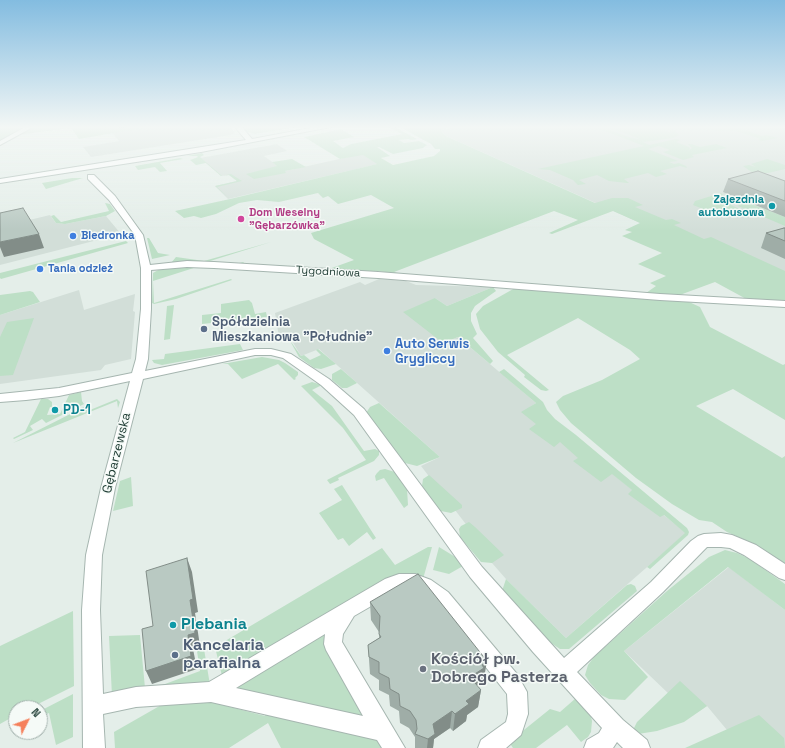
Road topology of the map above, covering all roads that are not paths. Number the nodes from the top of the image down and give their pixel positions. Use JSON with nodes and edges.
{"nodes":[{"id":1,"x":106,"y":161,"type":"edge"},
{"id":2,"x":122,"y":161,"type":"edge"},
{"id":3,"x":0,"y":176,"type":"edge"},
{"id":4,"x":90,"y":177,"type":"dead end"},
{"id":5,"x":0,"y":181,"type":"edge"},
{"id":6,"x":146,"y":268,"type":"junction"},
{"id":7,"x":785,"y":304,"type":"edge"},
{"id":8,"x":137,"y":375,"type":"junction"},
{"id":9,"x":0,"y":398,"type":"edge"},
{"id":10,"x":785,"y":573,"type":"edge"},
{"id":11,"x":357,"y":603,"type":"junction"},
{"id":12,"x":564,"y":671,"type":"junction"},
{"id":13,"x":210,"y":692,"type":"junction"},
{"id":14,"x":93,"y":706,"type":"junction"},
{"id":15,"x":616,"y":727,"type":"junction"},
{"id":16,"x":383,"y":731,"type":"junction"},
{"id":17,"x":94,"y":748,"type":"edge"},
{"id":18,"x":394,"y":748,"type":"edge"},
{"id":19,"x":489,"y":748,"type":"edge"},
{"id":20,"x":595,"y":748,"type":"edge"},
{"id":21,"x":639,"y":748,"type":"edge"}],
"edges":[{"from":1,"to":3,"type":"street"},
{"from":2,"to":5,"type":"street"},
{"from":4,"to":6,"type":"street","name":"Gębarzewska"},
{"from":6,"to":7,"type":"street","name":"Tygodniowa"},
{"from":6,"to":8,"type":"street","name":"Gębarzewska"},
{"from":8,"to":9,"type":"street"},
{"from":8,"to":12,"type":"street"},
{"from":8,"to":14,"type":"street","name":"Gębarzewska"},
{"from":10,"to":12,"type":"street"},
{"from":11,"to":13,"type":"street"},
{"from":11,"to":16,"type":"street"},
{"from":11,"to":19,"type":"street"},
{"from":12,"to":15,"type":"street"},
{"from":13,"to":14,"type":"street"},
{"from":13,"to":16,"type":"street"},
{"from":14,"to":17,"type":"street","name":"Gębarzewska"},
{"from":15,"to":20,"type":"street"},
{"from":15,"to":21,"type":"street"},
{"from":16,"to":18,"type":"street"}]}
